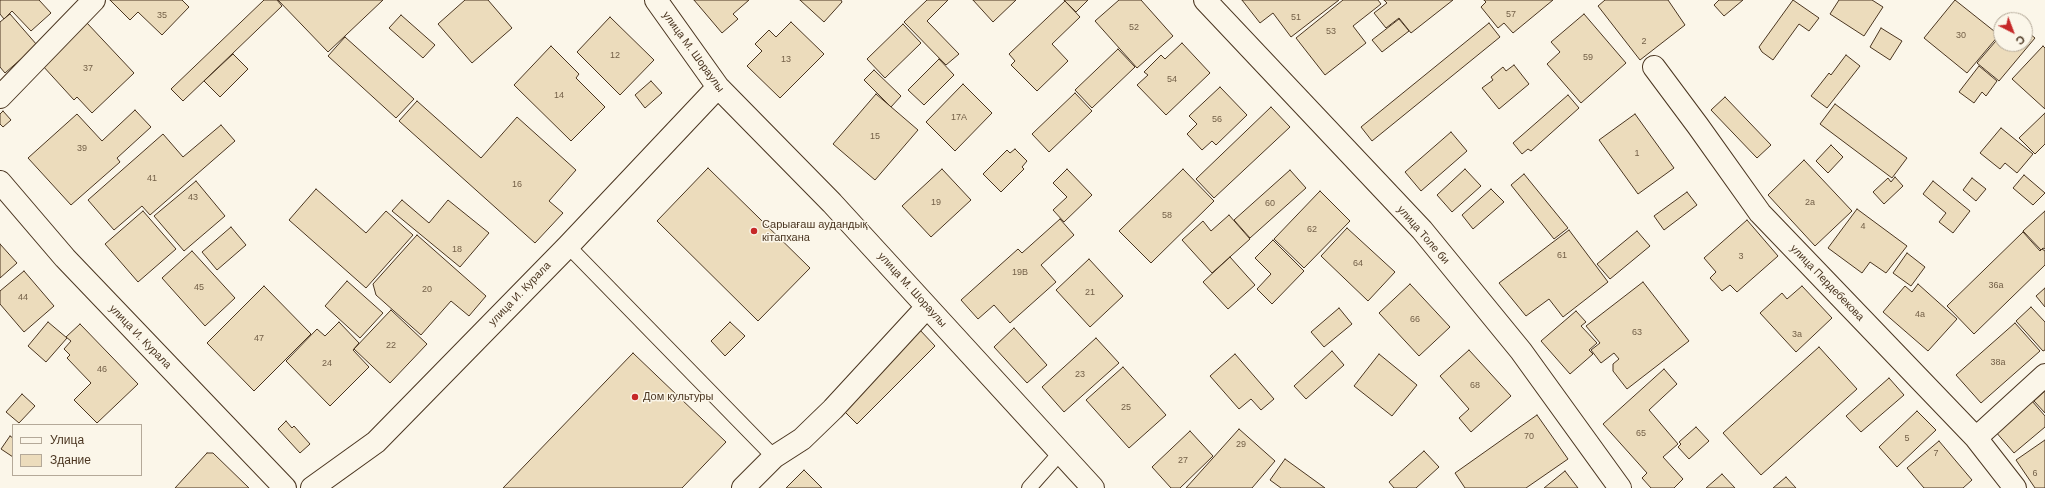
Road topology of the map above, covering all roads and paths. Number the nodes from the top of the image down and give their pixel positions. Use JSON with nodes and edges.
{"nodes":[{"id":1,"x":94,"y":0,"type":"edge"},
{"id":2,"x":656,"y":0,"type":"edge"},
{"id":3,"x":1205,"y":0,"type":"edge"},
{"id":4,"x":1654,"y":67,"type":"dead end"},
{"id":5,"x":718,"y":88,"type":"junction"},
{"id":6,"x":0,"y":97,"type":"edge"},
{"id":7,"x":0,"y":182,"type":"edge"},
{"id":8,"x":568,"y":246,"type":"junction"},
{"id":9,"x":927,"y":307,"type":"junction"},
{"id":10,"x":2045,"y":375,"type":"edge"},
{"id":11,"x":1976,"y":438,"type":"junction"},
{"id":12,"x":1060,"y":453,"type":"junction"},
{"id":13,"x":774,"y":457,"type":"junction"},
{"id":14,"x":285,"y":488,"type":"edge"},
{"id":15,"x":312,"y":488,"type":"edge"},
{"id":16,"x":743,"y":488,"type":"edge"},
{"id":17,"x":1029,"y":488,"type":"edge"},
{"id":18,"x":1093,"y":488,"type":"edge"},
{"id":19,"x":1620,"y":488,"type":"edge"},
{"id":20,"x":2015,"y":488,"type":"edge"}],
"edges":[{"from":1,"to":6,"type":"street"},
{"from":2,"to":5,"type":"street","name":"улица М. Шораулы"},
{"from":3,"to":19,"type":"street","name":"улица Толе би"},
{"from":4,"to":11,"type":"street","name":"улица Пердебекова"},
{"from":5,"to":8,"type":"street","name":"улица И. Курала"},
{"from":5,"to":9,"type":"street","name":"улица М. Шораулы"},
{"from":7,"to":14,"type":"street","name":"улица И. Курала"},
{"from":8,"to":13,"type":"lane"},
{"from":8,"to":15,"type":"street","name":"улица И. Курала"},
{"from":9,"to":12,"type":"street","name":"улица М. Шораулы"},
{"from":9,"to":13,"type":"street"},
{"from":10,"to":11,"type":"street"},
{"from":11,"to":20,"type":"street","name":"улица Пердебекова"},
{"from":12,"to":17,"type":"lane"},
{"from":12,"to":18,"type":"street","name":"улица М. Шораулы"},
{"from":13,"to":16,"type":"street"}]}
